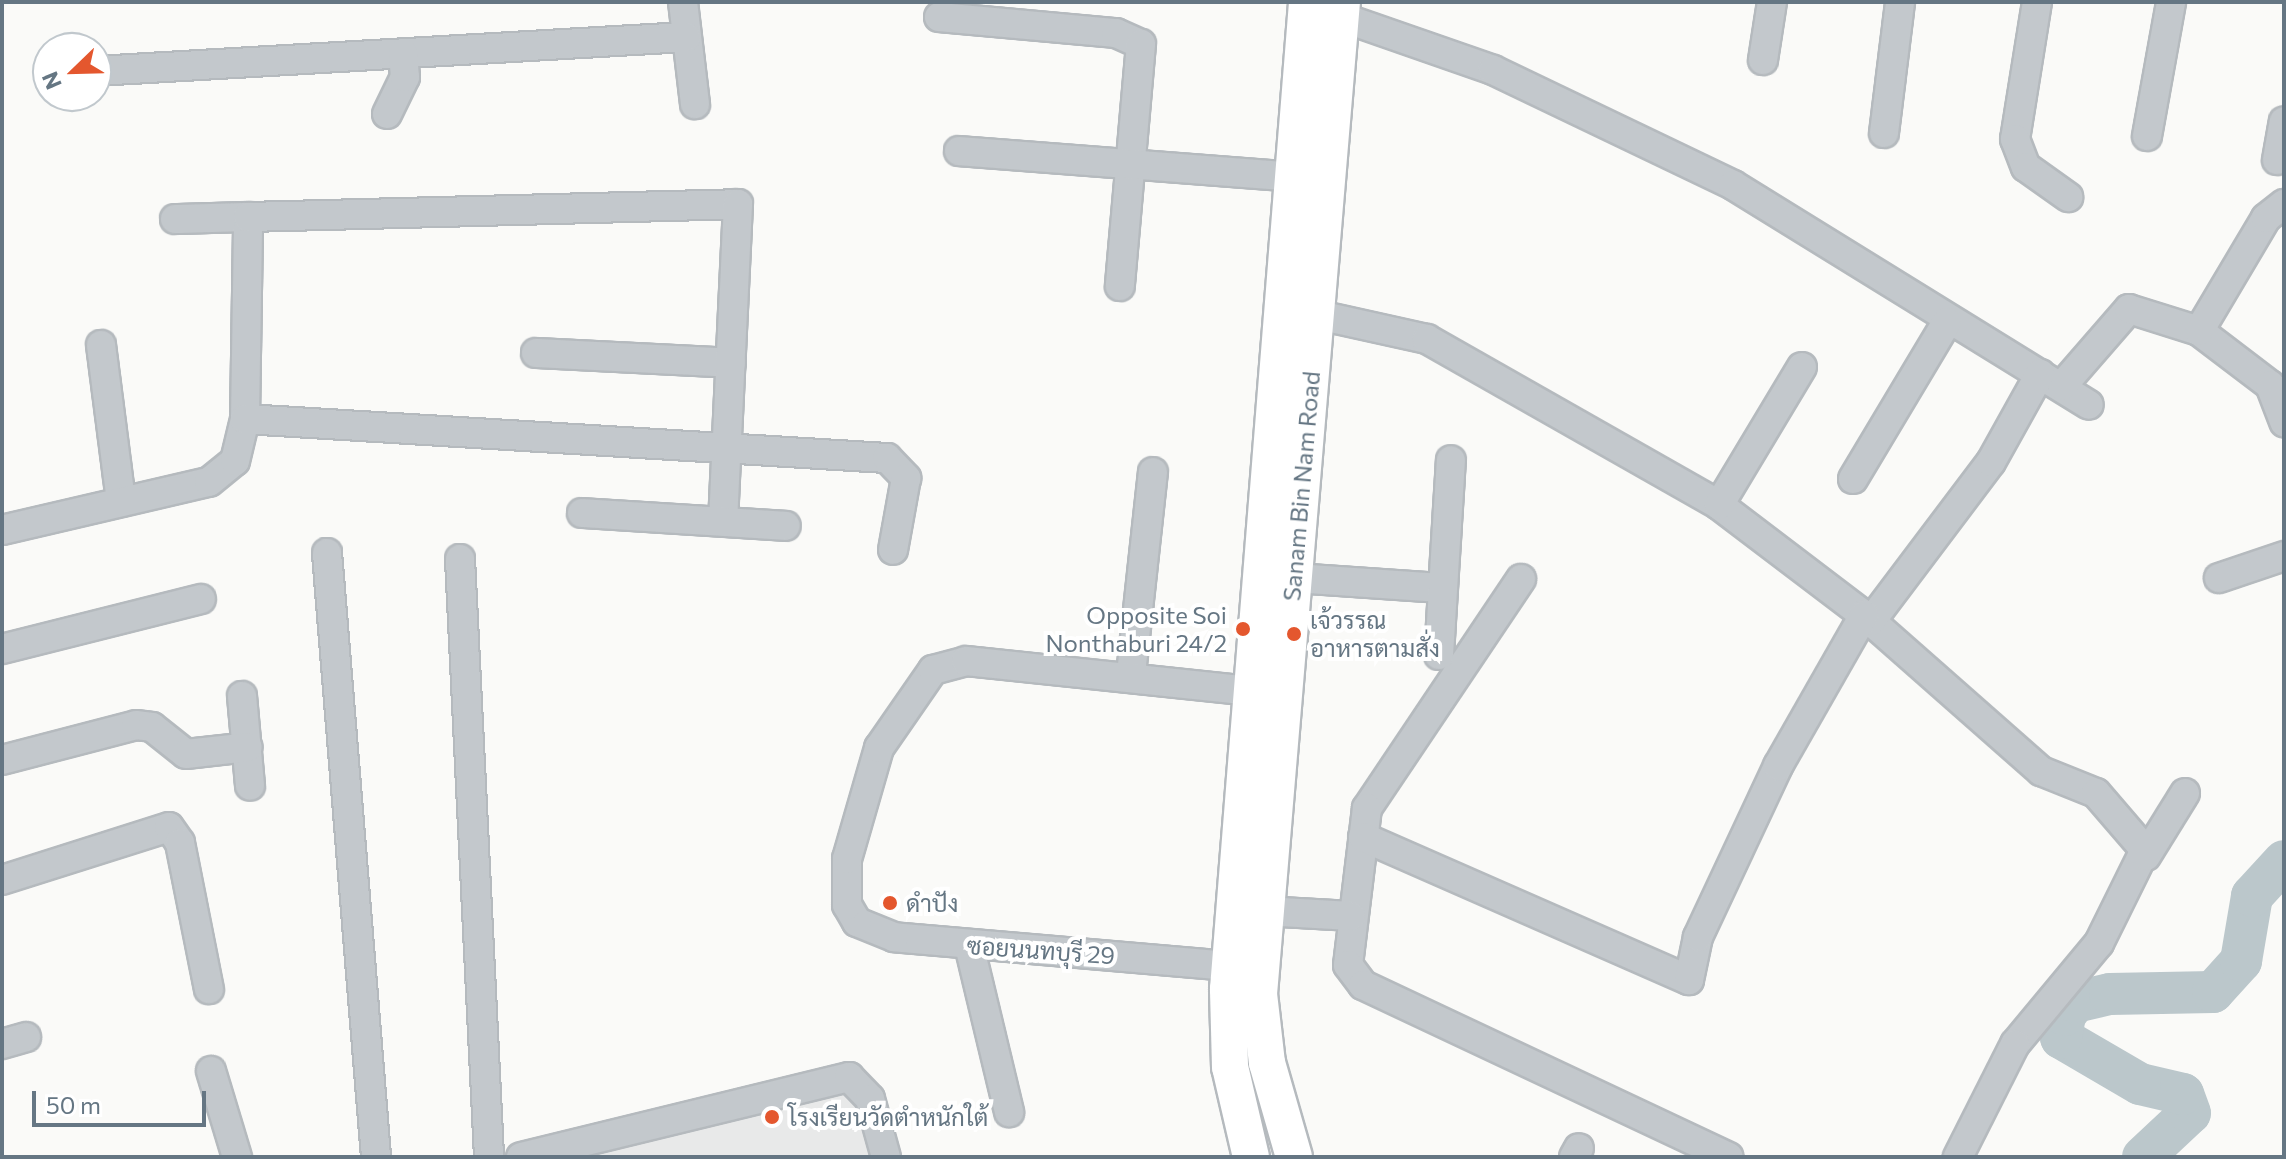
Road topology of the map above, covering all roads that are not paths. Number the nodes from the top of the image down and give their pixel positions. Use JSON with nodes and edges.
{"nodes":[{"id":1,"x":683,"y":2,"type":"edge"},
{"id":2,"x":1307,"y":2,"type":"edge"},
{"id":3,"x":1772,"y":2,"type":"edge"},
{"id":4,"x":1900,"y":2,"type":"edge"},
{"id":5,"x":2037,"y":2,"type":"edge"},
{"id":6,"x":2171,"y":2,"type":"edge"},
{"id":7,"x":1341,"y":10,"type":"edge"},
{"id":8,"x":939,"y":17,"type":"dead end"},
{"id":9,"x":686,"y":37,"type":"junction"},
{"id":10,"x":403,"y":53,"type":"junction"},
{"id":11,"x":1763,"y":60,"type":"dead end"},
{"id":12,"x":112,"y":70,"type":"edge"},
{"id":13,"x":695,"y":104,"type":"dead end"},
{"id":14,"x":387,"y":114,"type":"dead end"},
{"id":15,"x":2284,"y":122,"type":"edge"},
{"id":16,"x":1884,"y":133,"type":"dead end"},
{"id":17,"x":2147,"y":136,"type":"dead end"},
{"id":18,"x":959,"y":151,"type":"dead end"},
{"id":19,"x":2277,"y":160,"type":"dead end"},
{"id":20,"x":1136,"y":166,"type":"junction"},
{"id":21,"x":1295,"y":177,"type":"junction"},
{"id":22,"x":2068,"y":197,"type":"dead end"},
{"id":23,"x":2284,"y":204,"type":"edge"},
{"id":24,"x":248,"y":217,"type":"junction"},
{"id":25,"x":175,"y":219,"type":"dead end"},
{"id":26,"x":1120,"y":286,"type":"dead end"},
{"id":27,"x":1314,"y":314,"type":"junction"},
{"id":28,"x":1947,"y":322,"type":"junction"},
{"id":29,"x":2199,"y":331,"type":"junction"},
{"id":30,"x":101,"y":345,"type":"dead end"},
{"id":31,"x":536,"y":353,"type":"dead end"},
{"id":32,"x":731,"y":363,"type":"junction"},
{"id":33,"x":1802,"y":367,"type":"dead end"},
{"id":34,"x":2051,"y":380,"type":"junction"},
{"id":35,"x":2089,"y":405,"type":"dead end"},
{"id":36,"x":245,"y":419,"type":"junction"},
{"id":37,"x":2284,"y":422,"type":"edge"},
{"id":38,"x":724,"y":448,"type":"junction"},
{"id":39,"x":1451,"y":460,"type":"dead end"},
{"id":40,"x":1153,"y":472,"type":"dead end"},
{"id":41,"x":1853,"y":479,"type":"dead end"},
{"id":42,"x":121,"y":502,"type":"junction"},
{"id":43,"x":1719,"y":505,"type":"junction"},
{"id":44,"x":582,"y":513,"type":"dead end"},
{"id":45,"x":723,"y":520,"type":"junction"},
{"id":46,"x":3,"y":526,"type":"edge"},
{"id":47,"x":786,"y":526,"type":"dead end"},
{"id":48,"x":893,"y":550,"type":"dead end"},
{"id":49,"x":327,"y":553,"type":"dead end"},
{"id":50,"x":2284,"y":556,"type":"edge"},
{"id":51,"x":460,"y":559,"type":"dead end"},
{"id":52,"x":1294,"y":578,"type":"junction"},
{"id":53,"x":2219,"y":578,"type":"dead end"},
{"id":54,"x":1521,"y":579,"type":"dead end"},
{"id":55,"x":1442,"y":588,"type":"junction"},
{"id":56,"x":201,"y":599,"type":"dead end"},
{"id":57,"x":1868,"y":618,"type":"junction"},
{"id":58,"x":2,"y":649,"type":"edge"},
{"id":59,"x":1439,"y":655,"type":"dead end"},
{"id":60,"x":1131,"y":674,"type":"junction"},
{"id":61,"x":1252,"y":691,"type":"junction"},
{"id":62,"x":242,"y":696,"type":"dead end"},
{"id":63,"x":248,"y":747,"type":"junction"},
{"id":64,"x":2,"y":760,"type":"edge"},
{"id":65,"x":250,"y":786,"type":"dead end"},
{"id":66,"x":2185,"y":793,"type":"dead end"},
{"id":67,"x":1363,"y":837,"type":"junction"},
{"id":68,"x":2146,"y":856,"type":"junction"},
{"id":69,"x":2,"y":880,"type":"edge"},
{"id":70,"x":1264,"y":911,"type":"junction"},
{"id":71,"x":1351,"y":916,"type":"junction"},
{"id":72,"x":969,"y":945,"type":"junction"},
{"id":73,"x":1229,"y":966,"type":"junction"},
{"id":74,"x":209,"y":989,"type":"dead end"},
{"id":75,"x":211,"y":1071,"type":"dead end"},
{"id":76,"x":1009,"y":1112,"type":"dead end"},
{"id":77,"x":237,"y":1157,"type":"edge"},
{"id":78,"x":376,"y":1157,"type":"edge"},
{"id":79,"x":489,"y":1157,"type":"edge"},
{"id":80,"x":521,"y":1157,"type":"edge"},
{"id":81,"x":886,"y":1157,"type":"edge"},
{"id":82,"x":1251,"y":1157,"type":"edge"},
{"id":83,"x":1294,"y":1157,"type":"edge"},
{"id":84,"x":1729,"y":1157,"type":"edge"},
{"id":85,"x":1958,"y":1157,"type":"edge"}],
"edges":[{"from":1,"to":9,"type":"street"},
{"from":2,"to":21,"type":"main road","name":"Sanam Bin Nam Road"},
{"from":3,"to":11,"type":"street"},
{"from":4,"to":16,"type":"street"},
{"from":5,"to":22,"type":"street"},
{"from":6,"to":17,"type":"street"},
{"from":7,"to":27,"type":"main road","name":"Sanam Bin Nam Road"},
{"from":7,"to":28,"type":"street"},
{"from":8,"to":20,"type":"street"},
{"from":9,"to":10,"type":"street"},
{"from":9,"to":13,"type":"street"},
{"from":10,"to":12,"type":"street"},
{"from":10,"to":14,"type":"street"},
{"from":15,"to":19,"type":"street"},
{"from":18,"to":20,"type":"street"},
{"from":20,"to":21,"type":"street"},
{"from":20,"to":26,"type":"street"},
{"from":21,"to":61,"type":"main road","name":"Sanam Bin Nam Road"},
{"from":23,"to":29,"type":"street"},
{"from":24,"to":25,"type":"street"},
{"from":24,"to":32,"type":"street"},
{"from":24,"to":36,"type":"street"},
{"from":27,"to":43,"type":"street"},
{"from":27,"to":52,"type":"main road","name":"Sanam Bin Nam Road"},
{"from":28,"to":34,"type":"street"},
{"from":28,"to":41,"type":"street"},
{"from":29,"to":34,"type":"street"},
{"from":29,"to":37,"type":"street"},
{"from":30,"to":42,"type":"street"},
{"from":31,"to":32,"type":"street"},
{"from":32,"to":38,"type":"street"},
{"from":33,"to":43,"type":"street"},
{"from":34,"to":35,"type":"street"},
{"from":34,"to":57,"type":"street"},
{"from":36,"to":38,"type":"street"},
{"from":36,"to":42,"type":"street"},
{"from":38,"to":45,"type":"street"},
{"from":38,"to":48,"type":"street"},
{"from":39,"to":55,"type":"street"},
{"from":40,"to":60,"type":"street"},
{"from":42,"to":46,"type":"street"},
{"from":43,"to":57,"type":"street"},
{"from":44,"to":45,"type":"street"},
{"from":45,"to":47,"type":"street"},
{"from":49,"to":78,"type":"street"},
{"from":50,"to":53,"type":"street"},
{"from":51,"to":79,"type":"street"},
{"from":52,"to":55,"type":"street"},
{"from":52,"to":70,"type":"main road","name":"Sanam Bin Nam Road"},
{"from":54,"to":67,"type":"street"},
{"from":55,"to":59,"type":"street"},
{"from":56,"to":58,"type":"street"},
{"from":57,"to":67,"type":"street"},
{"from":57,"to":68,"type":"street"},
{"from":60,"to":61,"type":"street"},
{"from":60,"to":72,"type":"street","name":"ซอยนนทบุรี 29"},
{"from":61,"to":73,"type":"main road","name":"Sanam Bin Nam Road"},
{"from":62,"to":63,"type":"street"},
{"from":63,"to":64,"type":"street"},
{"from":63,"to":65,"type":"street"},
{"from":66,"to":68,"type":"street"},
{"from":67,"to":71,"type":"street"},
{"from":68,"to":85,"type":"street"},
{"from":69,"to":74,"type":"street"},
{"from":70,"to":71,"type":"street"},
{"from":70,"to":83,"type":"main road","name":"Sanam Bin Nam Road"},
{"from":71,"to":84,"type":"street"},
{"from":72,"to":73,"type":"street","name":"ซอยนนทบุรี 29"},
{"from":72,"to":76,"type":"street"},
{"from":73,"to":82,"type":"main road","name":"Sanam Bin Nam Road"},
{"from":75,"to":77,"type":"street"},
{"from":80,"to":81,"type":"street"}]}
